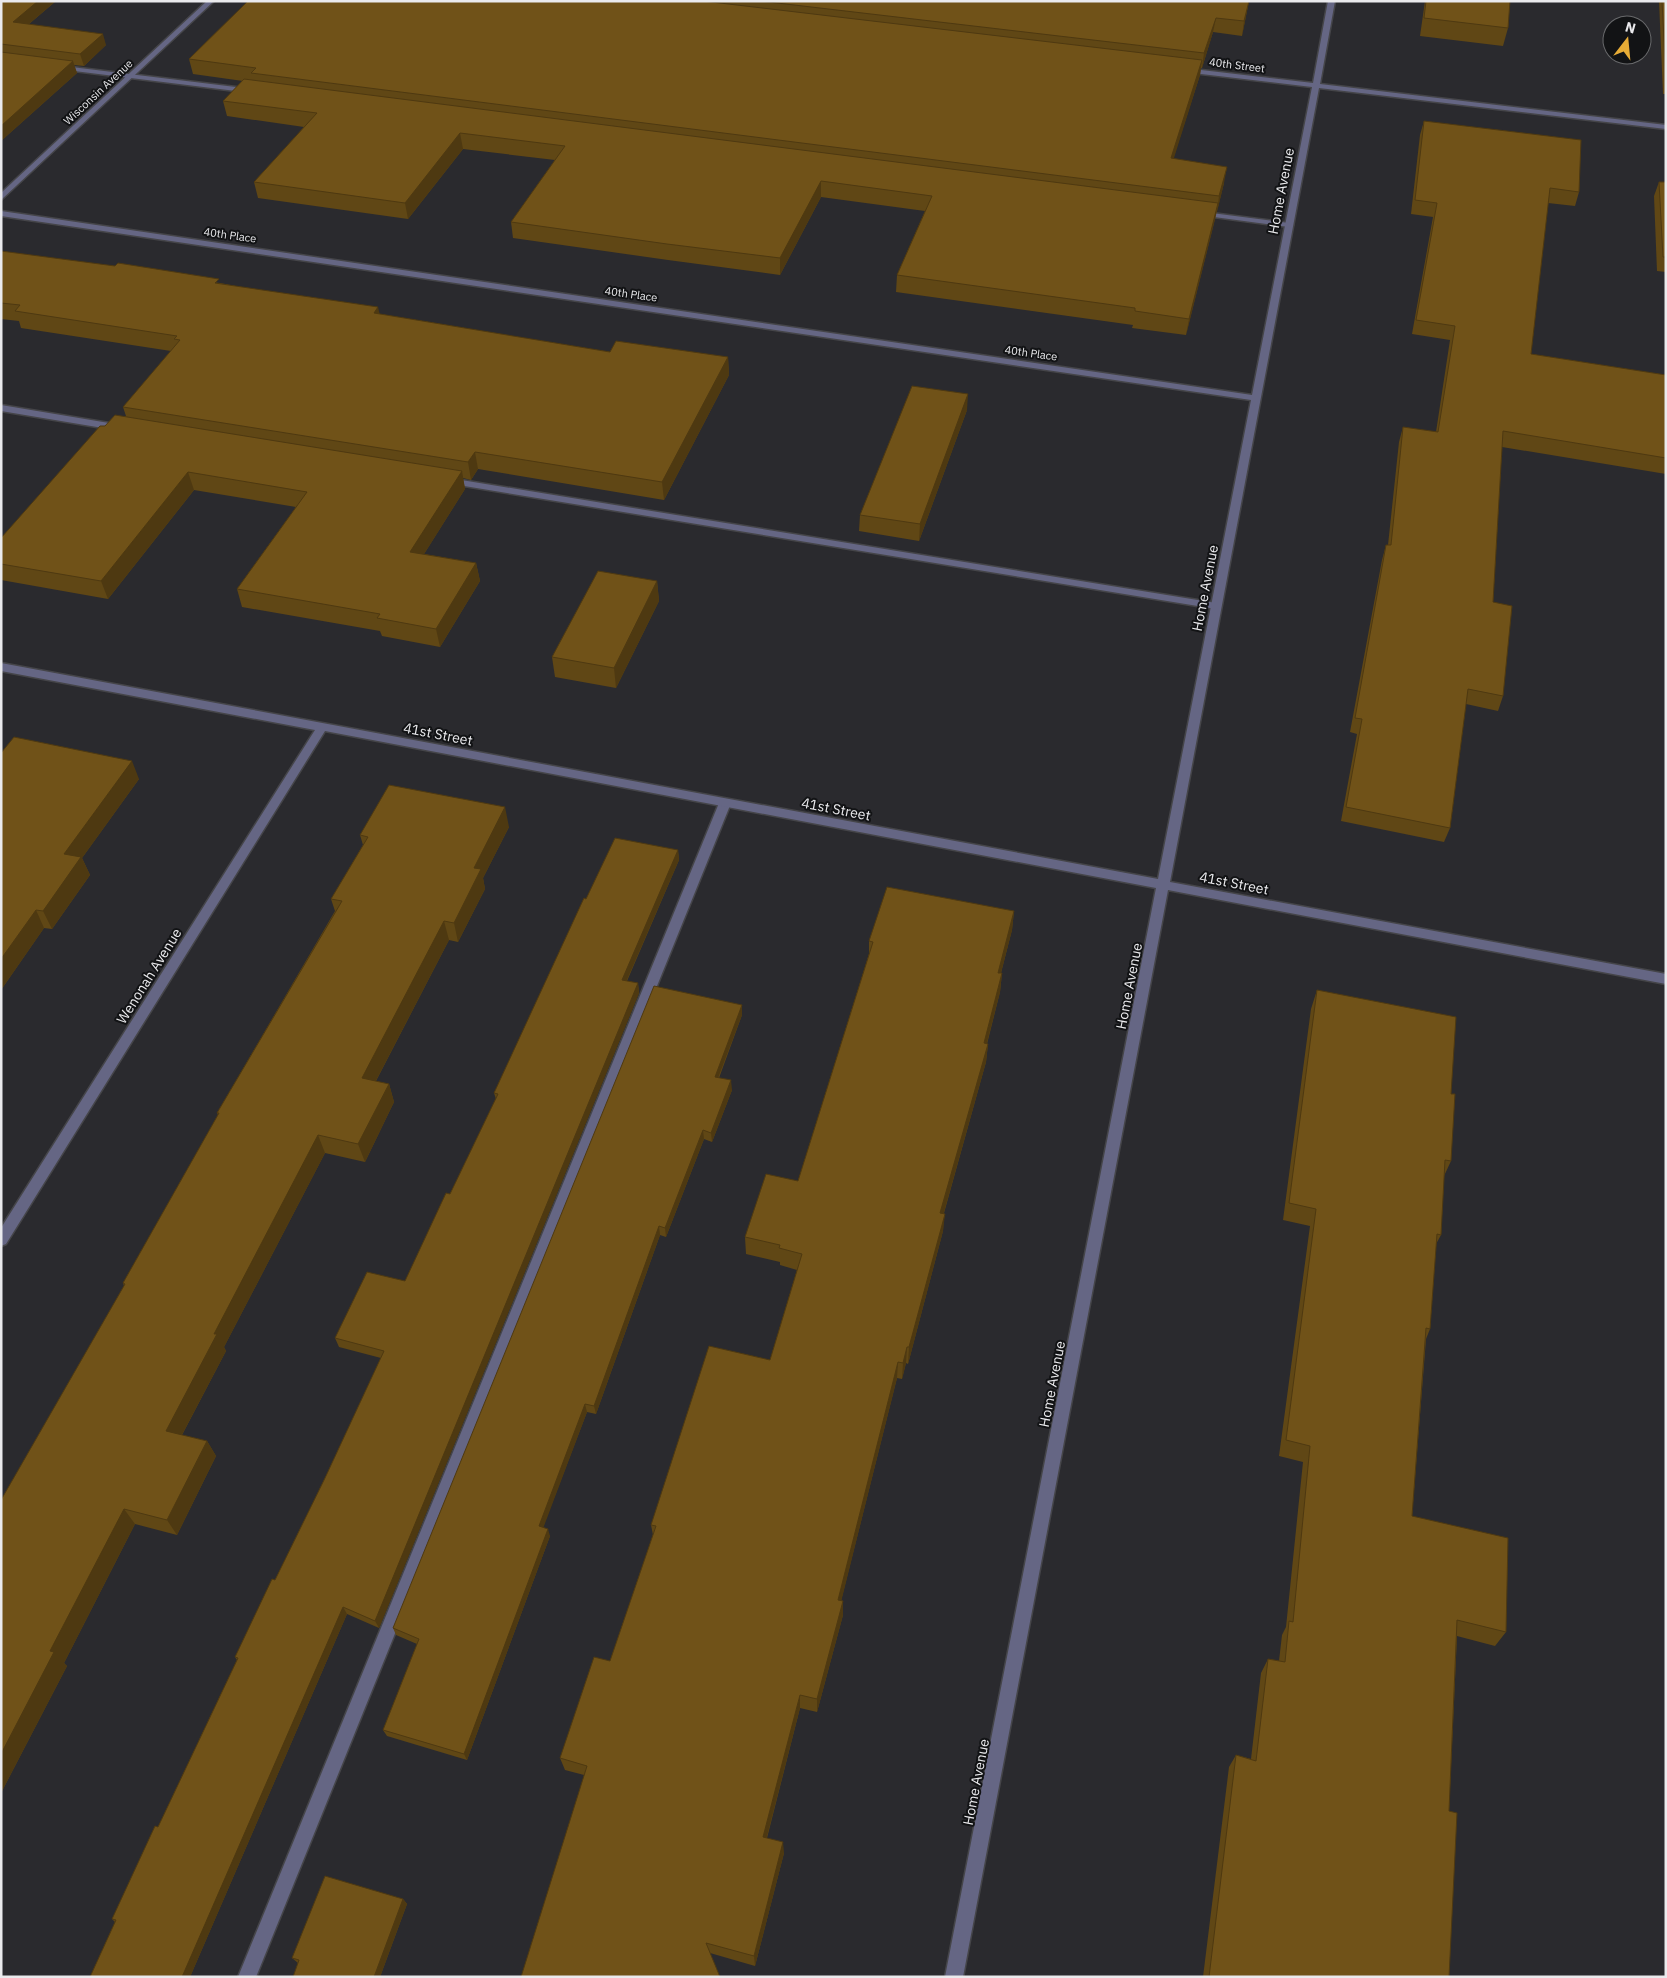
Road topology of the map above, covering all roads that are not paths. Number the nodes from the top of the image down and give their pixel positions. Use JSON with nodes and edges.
{"nodes":[{"id":1,"x":211,"y":1,"type":"edge"},
{"id":2,"x":1332,"y":1,"type":"edge"},
{"id":3,"x":50,"y":66,"type":"edge"},
{"id":4,"x":1172,"y":69,"type":"edge"},
{"id":5,"x":131,"y":76,"type":"junction"},
{"id":6,"x":1316,"y":86,"type":"junction"},
{"id":7,"x":260,"y":92,"type":"edge"},
{"id":8,"x":1666,"y":127,"type":"edge"},
{"id":9,"x":1,"y":198,"type":"edge"},
{"id":10,"x":1190,"y":212,"type":"edge"},
{"id":11,"x":1,"y":213,"type":"edge"},
{"id":12,"x":1289,"y":224,"type":"junction"},
{"id":13,"x":1256,"y":398,"type":"junction"},
{"id":14,"x":1,"y":408,"type":"edge"},
{"id":15,"x":129,"y":429,"type":"edge"},
{"id":16,"x":434,"y":479,"type":"edge"},
{"id":17,"x":1216,"y":606,"type":"junction"},
{"id":18,"x":1,"y":667,"type":"edge"},
{"id":19,"x":322,"y":727,"type":"junction"},
{"id":20,"x":725,"y":803,"type":"junction"},
{"id":21,"x":1164,"y":885,"type":"junction"},
{"id":22,"x":1666,"y":979,"type":"edge"},
{"id":23,"x":1,"y":1240,"type":"edge"},
{"id":24,"x":247,"y":1977,"type":"edge"},
{"id":25,"x":954,"y":1977,"type":"edge"}],
"edges":[{"from":1,"to":5,"type":"street","name":"Wisconsin Avenue"},
{"from":2,"to":6,"type":"street","name":"Home Avenue"},
{"from":3,"to":5,"type":"street"},
{"from":4,"to":6,"type":"street","name":"40th Street"},
{"from":5,"to":7,"type":"street"},
{"from":5,"to":9,"type":"street","name":"Wisconsin Avenue"},
{"from":6,"to":8,"type":"street","name":"40th Street"},
{"from":6,"to":12,"type":"street","name":"Home Avenue"},
{"from":10,"to":12,"type":"street"},
{"from":11,"to":13,"type":"street","name":"40th Place"},
{"from":12,"to":13,"type":"street","name":"Home Avenue"},
{"from":13,"to":17,"type":"street","name":"Home Avenue"},
{"from":14,"to":15,"type":"street"},
{"from":16,"to":17,"type":"street"},
{"from":17,"to":21,"type":"street","name":"Home Avenue"},
{"from":18,"to":19,"type":"street","name":"41st Street"},
{"from":19,"to":20,"type":"street","name":"41st Street"},
{"from":19,"to":23,"type":"street","name":"Wenonah Avenue"},
{"from":20,"to":21,"type":"street","name":"41st Street"},
{"from":20,"to":24,"type":"street"},
{"from":21,"to":22,"type":"street","name":"41st Street"},
{"from":21,"to":25,"type":"street","name":"Home Avenue"}]}
